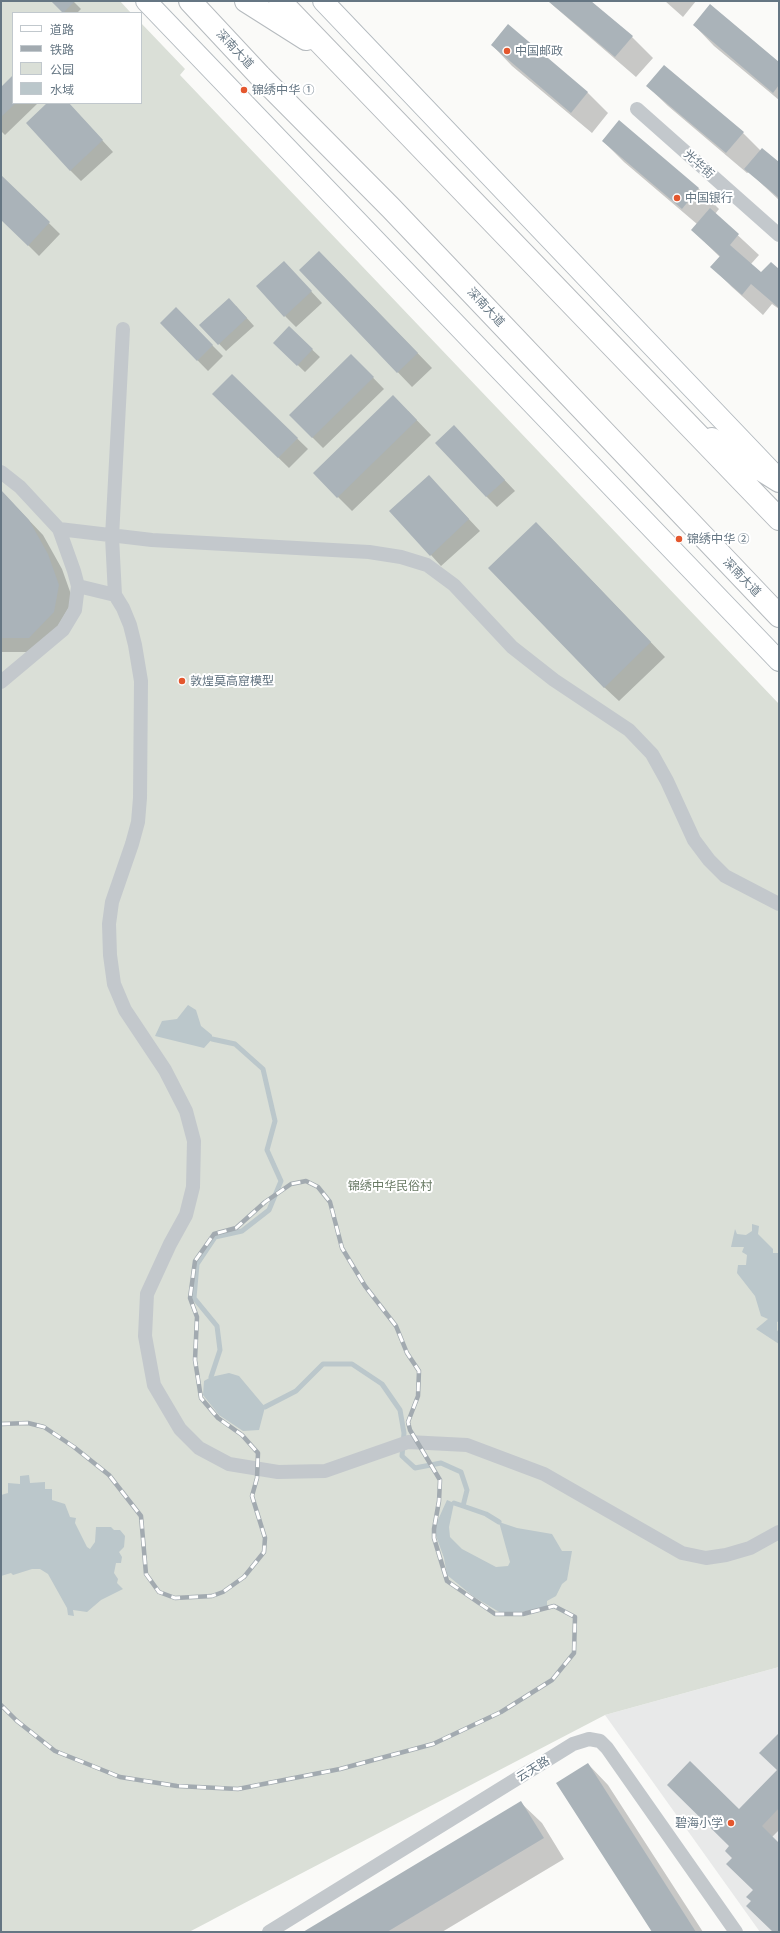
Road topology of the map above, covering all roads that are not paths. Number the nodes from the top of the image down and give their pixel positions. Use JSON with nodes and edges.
{"nodes":[{"id":1,"x":146,"y":1,"type":"edge"},
{"id":2,"x":190,"y":1,"type":"edge"},
{"id":3,"x":246,"y":1,"type":"edge"},
{"id":4,"x":280,"y":1,"type":"edge"},
{"id":5,"x":323,"y":1,"type":"edge"},
{"id":6,"x":334,"y":57,"type":"junction"},
{"id":7,"x":637,"y":109,"type":"dead end"},
{"id":8,"x":779,"y":235,"type":"edge"},
{"id":9,"x":123,"y":329,"type":"dead end"},
{"id":10,"x":681,"y":419,"type":"junction"},
{"id":11,"x":1,"y":472,"type":"edge"},
{"id":12,"x":779,"y":480,"type":"edge"},
{"id":13,"x":779,"y":519,"type":"edge"},
{"id":14,"x":59,"y":529,"type":"junction"},
{"id":15,"x":112,"y":537,"type":"junction"},
{"id":16,"x":78,"y":586,"type":"junction"},
{"id":17,"x":115,"y":595,"type":"junction"},
{"id":18,"x":779,"y":616,"type":"edge"},
{"id":19,"x":779,"y":662,"type":"edge"},
{"id":20,"x":1,"y":682,"type":"edge"},
{"id":21,"x":779,"y":904,"type":"edge"},
{"id":22,"x":779,"y":1532,"type":"edge"},
{"id":23,"x":269,"y":1932,"type":"edge"},
{"id":24,"x":736,"y":1932,"type":"edge"}],
"edges":[{"from":1,"to":19,"type":"main road"},
{"from":2,"to":18,"type":"main road","name":"深南大道"},
{"from":3,"to":6,"type":"main road"},
{"from":4,"to":6,"type":"main road"},
{"from":5,"to":12,"type":"main road"},
{"from":6,"to":10,"type":"main road"},
{"from":7,"to":8,"type":"street","name":"光华街"},
{"from":9,"to":15,"type":"street"},
{"from":10,"to":12,"type":"main road"},
{"from":10,"to":13,"type":"main road"},
{"from":11,"to":14,"type":"street"},
{"from":14,"to":15,"type":"street"},
{"from":14,"to":16,"type":"street"},
{"from":15,"to":17,"type":"street"},
{"from":15,"to":21,"type":"street"},
{"from":16,"to":17,"type":"street"},
{"from":16,"to":20,"type":"street"},
{"from":17,"to":22,"type":"street"},
{"from":23,"to":24,"type":"street","name":"云天路"}]}
